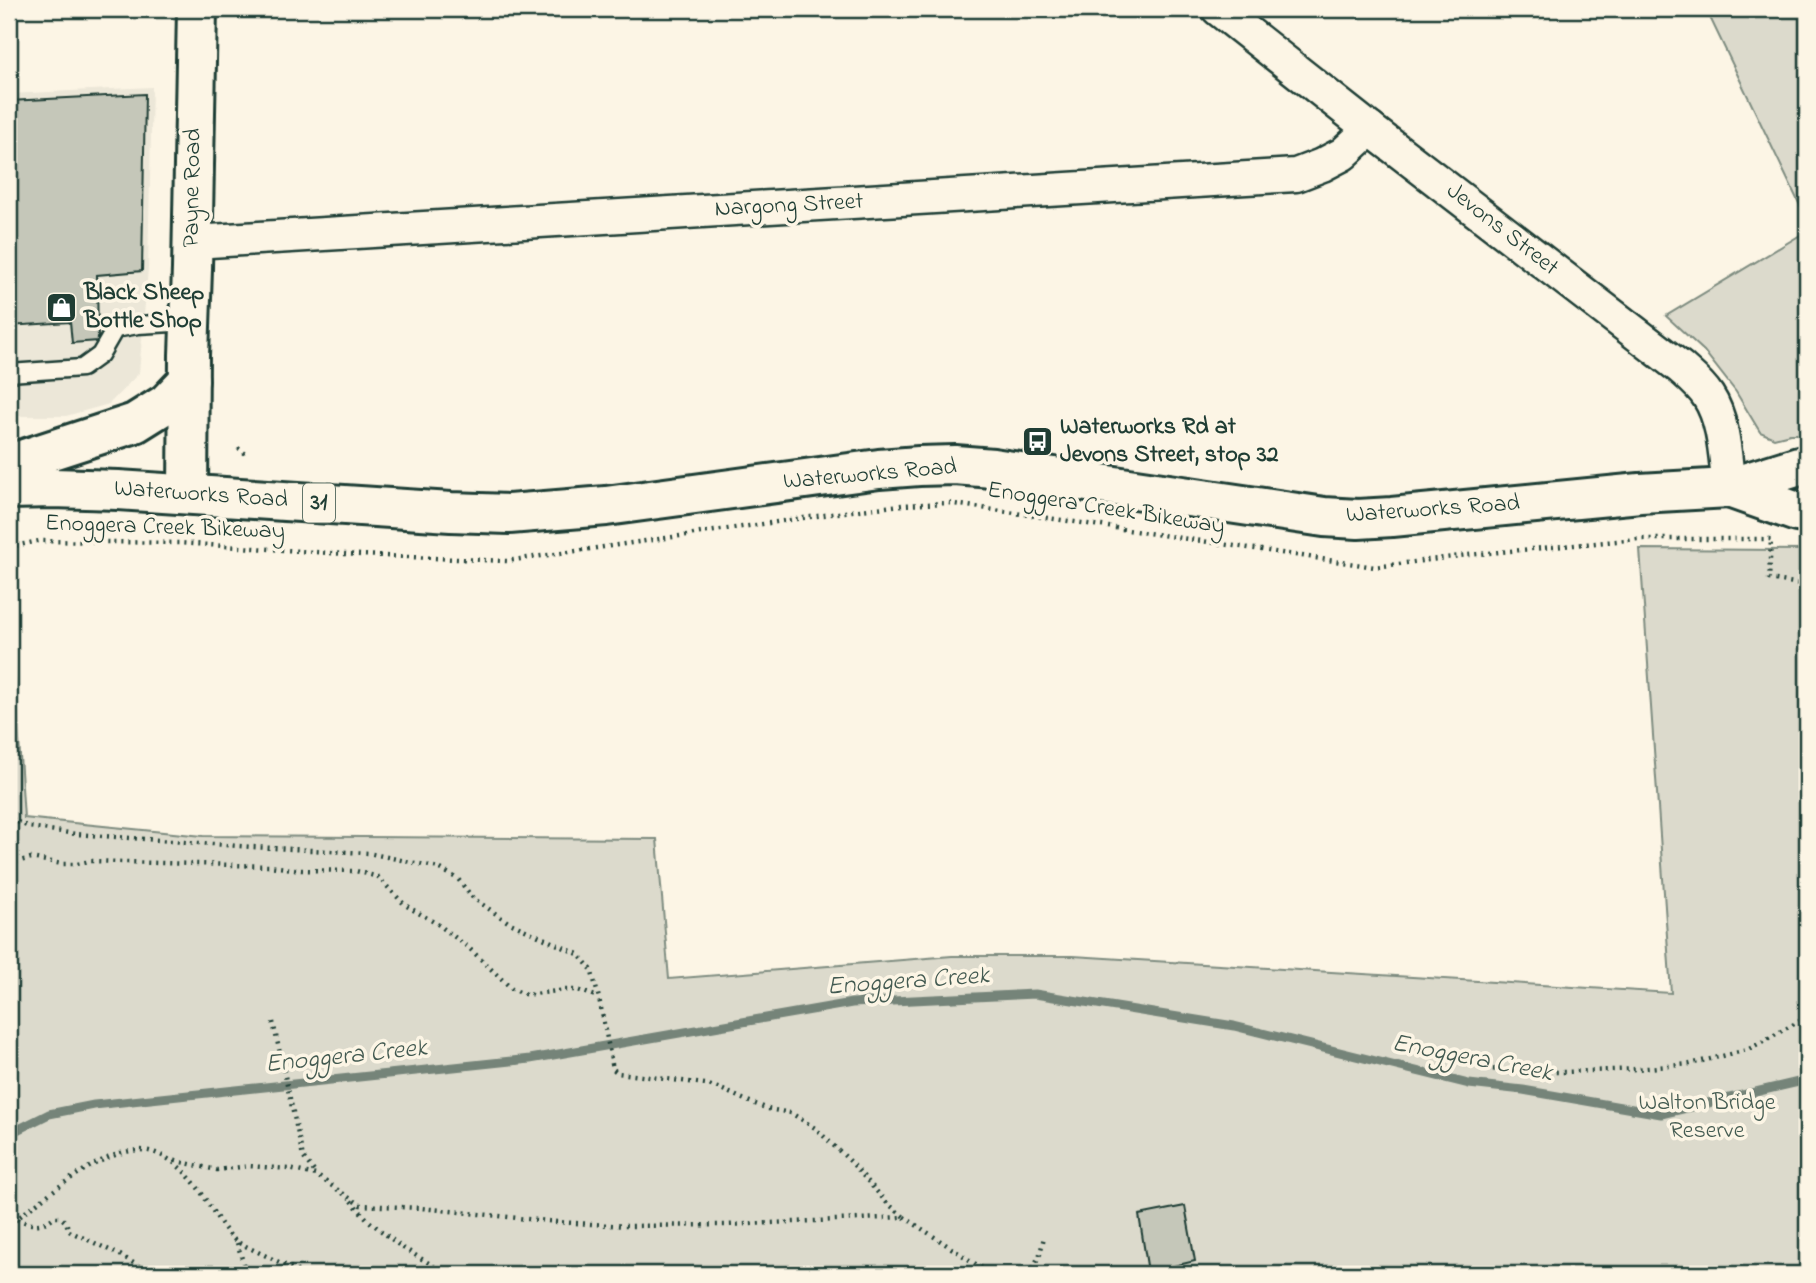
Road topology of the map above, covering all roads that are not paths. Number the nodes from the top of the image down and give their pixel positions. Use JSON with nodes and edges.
{"nodes":[{"id":1,"x":197,"y":9,"type":"edge"},
{"id":2,"x":1218,"y":9,"type":"edge"},
{"id":3,"x":1370,"y":129,"type":"junction"},
{"id":4,"x":193,"y":242,"type":"junction"},
{"id":5,"x":190,"y":322,"type":"junction"},
{"id":6,"x":9,"y":373,"type":"edge"},
{"id":7,"x":189,"y":380,"type":"junction"},
{"id":8,"x":9,"y":464,"type":"edge"},
{"id":9,"x":1807,"y":466,"type":"edge"},
{"id":10,"x":1730,"y":488,"type":"junction"},
{"id":11,"x":9,"y":489,"type":"edge"},
{"id":12,"x":188,"y":494,"type":"junction"},
{"id":13,"x":1807,"y":513,"type":"edge"}],
"edges":[{"from":1,"to":4,"type":"main road","name":"Payne Road"},
{"from":2,"to":3,"type":"street","name":"Jevons Street"},
{"from":3,"to":4,"type":"street","name":"Nargong Street"},
{"from":3,"to":10,"type":"street","name":"Jevons Street"},
{"from":4,"to":5,"type":"main road","name":"Payne Road"},
{"from":5,"to":6,"type":"lane"},
{"from":5,"to":7,"type":"main road","name":"Payne Road"},
{"from":7,"to":8,"type":"main road"},
{"from":7,"to":12,"type":"main road","name":"Payne Road"},
{"from":9,"to":10,"type":"main road","name":"Waterworks Road","number":"31"},
{"from":10,"to":12,"type":"main road","name":"Waterworks Road","number":"31"},
{"from":10,"to":13,"type":"main road","name":"Waterworks Road","number":"31"},
{"from":11,"to":12,"type":"main road","name":"Waterworks Road","number":"31"}]}
